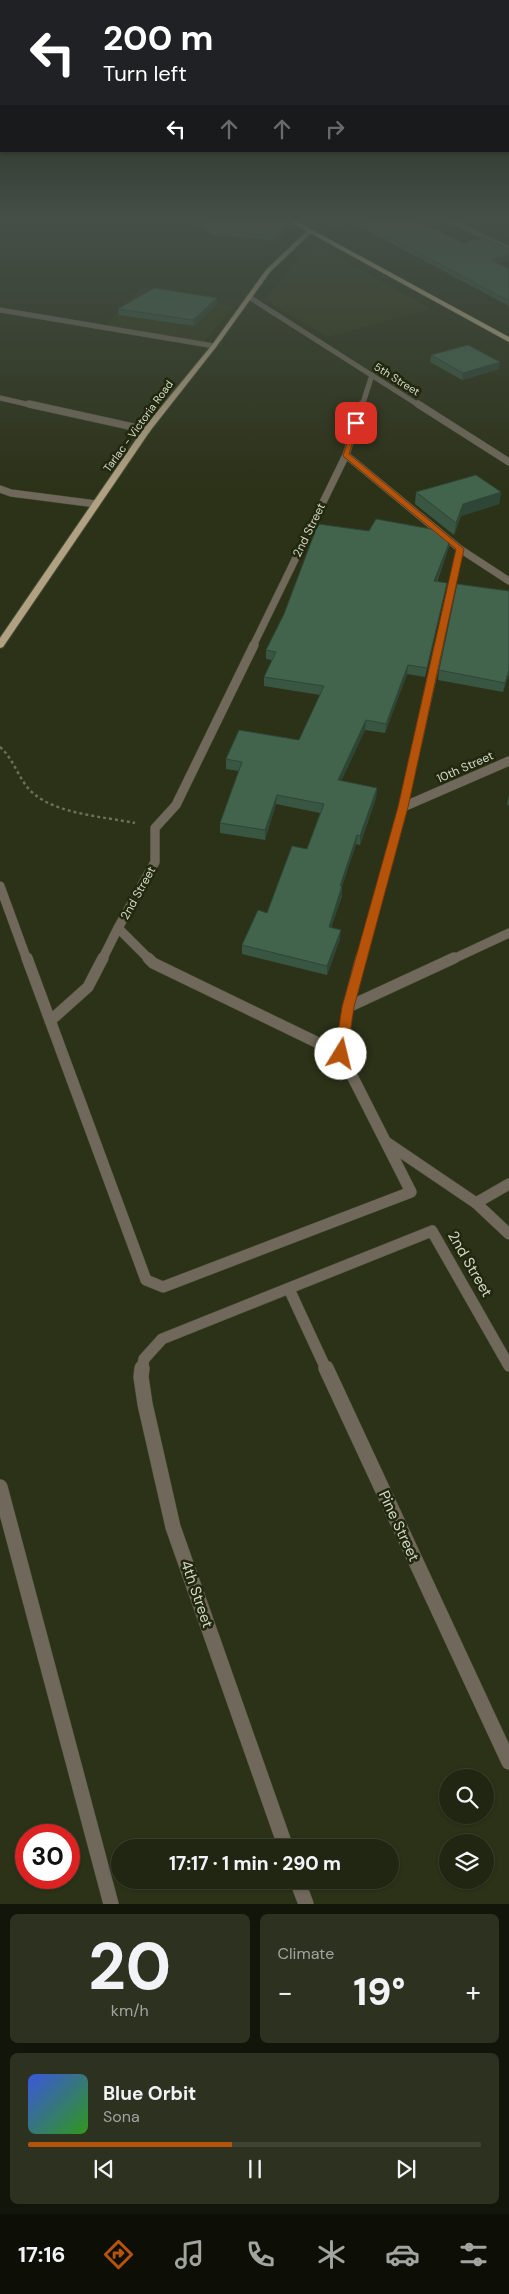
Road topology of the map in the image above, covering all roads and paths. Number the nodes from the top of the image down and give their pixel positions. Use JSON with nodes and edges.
{"nodes":[{"id":1,"x":0,"y":310,"type":"edge"},
{"id":2,"x":240,"y":310,"type":"edge"},
{"id":3,"x":269,"y":310,"type":"edge"},
{"id":4,"x":453,"y":310,"type":"edge"},
{"id":5,"x":509,"y":340,"type":"edge"},
{"id":6,"x":214,"y":346,"type":"junction"},
{"id":7,"x":372,"y":375,"type":"junction"},
{"id":8,"x":0,"y":398,"type":"edge"},
{"id":9,"x":147,"y":430,"type":"junction"},
{"id":10,"x":346,"y":455,"type":"junction"},
{"id":11,"x":509,"y":462,"type":"edge"},
{"id":12,"x":0,"y":489,"type":"edge"},
{"id":13,"x":96,"y":504,"type":"junction"},
{"id":14,"x":460,"y":549,"type":"junction"},
{"id":15,"x":509,"y":581,"type":"edge"},
{"id":16,"x":0,"y":645,"type":"edge"},
{"id":17,"x":0,"y":747,"type":"edge"},
{"id":18,"x":509,"y":761,"type":"edge"},
{"id":19,"x":403,"y":807,"type":"junction"},
{"id":20,"x":155,"y":828,"type":"junction"},
{"id":21,"x":0,"y":886,"type":"edge"},
{"id":22,"x":118,"y":928,"type":"junction"},
{"id":23,"x":509,"y":933,"type":"edge"},
{"id":24,"x":348,"y":1007,"type":"junction"},
{"id":25,"x":50,"y":1021,"type":"junction"},
{"id":26,"x":341,"y":1054,"type":"junction"},
{"id":27,"x":385,"y":1140,"type":"junction"},
{"id":28,"x":509,"y":1184,"type":"edge"},
{"id":29,"x":476,"y":1203,"type":"junction"},
{"id":30,"x":509,"y":1234,"type":"edge"},
{"id":31,"x":288,"y":1289,"type":"junction"},
{"id":32,"x":509,"y":1366,"type":"edge"},
{"id":33,"x":0,"y":1488,"type":"edge"},
{"id":34,"x":509,"y":1762,"type":"edge"},
{"id":35,"x":283,"y":1839,"type":"edge"},
{"id":36,"x":300,"y":1889,"type":"edge"},
{"id":37,"x":111,"y":1904,"type":"edge"},
{"id":38,"x":306,"y":1904,"type":"edge"}],
"edges":[{"from":1,"to":6,"type":"street"},
{"from":2,"to":6,"type":"main road","name":"Tarlac - Victoria Road"},
{"from":3,"to":7,"type":"street","name":"5th Street"},
{"from":4,"to":5,"type":"highway"},
{"from":6,"to":9,"type":"main road","name":"Tarlac - Victoria Road"},
{"from":7,"to":10,"type":"street","name":"2nd Street"},
{"from":7,"to":11,"type":"street","name":"5th Street"},
{"from":8,"to":9,"type":"street"},
{"from":9,"to":13,"type":"main road","name":"Tarlac - Victoria Road"},
{"from":10,"to":14,"type":"street"},
{"from":10,"to":20,"type":"street","name":"2nd Street"},
{"from":12,"to":13,"type":"street"},
{"from":13,"to":16,"type":"main road","name":"Tarlac - Victoria Road"},
{"from":14,"to":15,"type":"street"},
{"from":14,"to":19,"type":"street"},
{"from":17,"to":20,"type":"path"},
{"from":18,"to":19,"type":"street","name":"10th Street"},
{"from":19,"to":24,"type":"street"},
{"from":20,"to":22,"type":"street","name":"2nd Street"},
{"from":21,"to":25,"type":"street"},
{"from":22,"to":25,"type":"street"},
{"from":22,"to":26,"type":"street","name":"2nd Street"},
{"from":23,"to":24,"type":"street"},
{"from":24,"to":26,"type":"street"},
{"from":25,"to":27,"type":"street"},
{"from":26,"to":27,"type":"street"},
{"from":27,"to":29,"type":"street"},
{"from":28,"to":29,"type":"street"},
{"from":29,"to":30,"type":"street"},
{"from":31,"to":32,"type":"street","name":"2nd Street"},
{"from":31,"to":34,"type":"street","name":"Pine Street"},
{"from":31,"to":35,"type":"street","name":"4th Street"},
{"from":33,"to":37,"type":"street"},
{"from":36,"to":38,"type":"street"}]}
